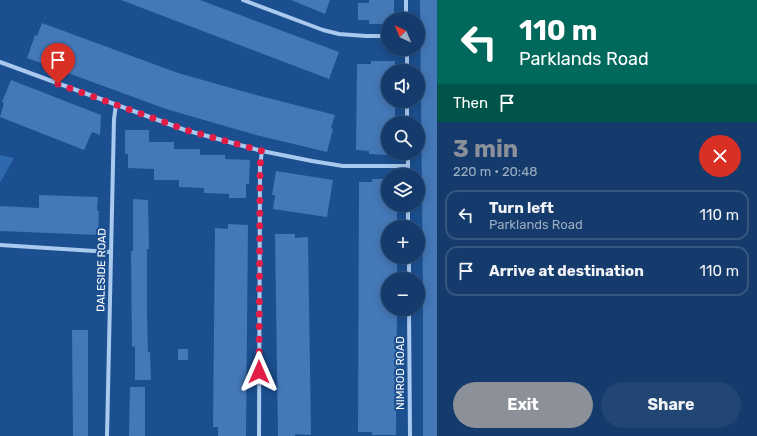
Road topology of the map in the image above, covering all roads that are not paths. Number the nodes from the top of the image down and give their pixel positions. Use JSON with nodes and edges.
{"nodes":[{"id":1,"x":243,"y":0,"type":"edge"},
{"id":2,"x":406,"y":0,"type":"edge"},
{"id":3,"x":406,"y":12,"type":"edge"},
{"id":4,"x":381,"y":36,"type":"edge"},
{"id":5,"x":0,"y":62,"type":"edge"},
{"id":6,"x":116,"y":105,"type":"junction"},
{"id":7,"x":262,"y":151,"type":"junction"},
{"id":8,"x":408,"y":160,"type":"edge"},
{"id":9,"x":408,"y":166,"type":"joint"},
{"id":10,"x":0,"y":245,"type":"edge"},
{"id":11,"x":110,"y":252,"type":"junction"},
{"id":12,"x":409,"y":316,"type":"edge"},
{"id":13,"x":107,"y":436,"type":"edge"},
{"id":14,"x":259,"y":436,"type":"edge"},
{"id":15,"x":410,"y":436,"type":"edge"}],
"edges":[{"from":1,"to":4,"type":"street"},
{"from":2,"to":3,"type":"street"},
{"from":5,"to":6,"type":"street"},
{"from":6,"to":7,"type":"street"},
{"from":6,"to":11,"type":"street","name":"DALESIDE ROAD"},
{"from":7,"to":9,"type":"street"},
{"from":7,"to":14,"type":"street"},
{"from":8,"to":9,"type":"street"},
{"from":10,"to":11,"type":"street"},
{"from":11,"to":13,"type":"street","name":"DALESIDE ROAD"},
{"from":12,"to":15,"type":"street","name":"NIMROD ROAD"}]}
